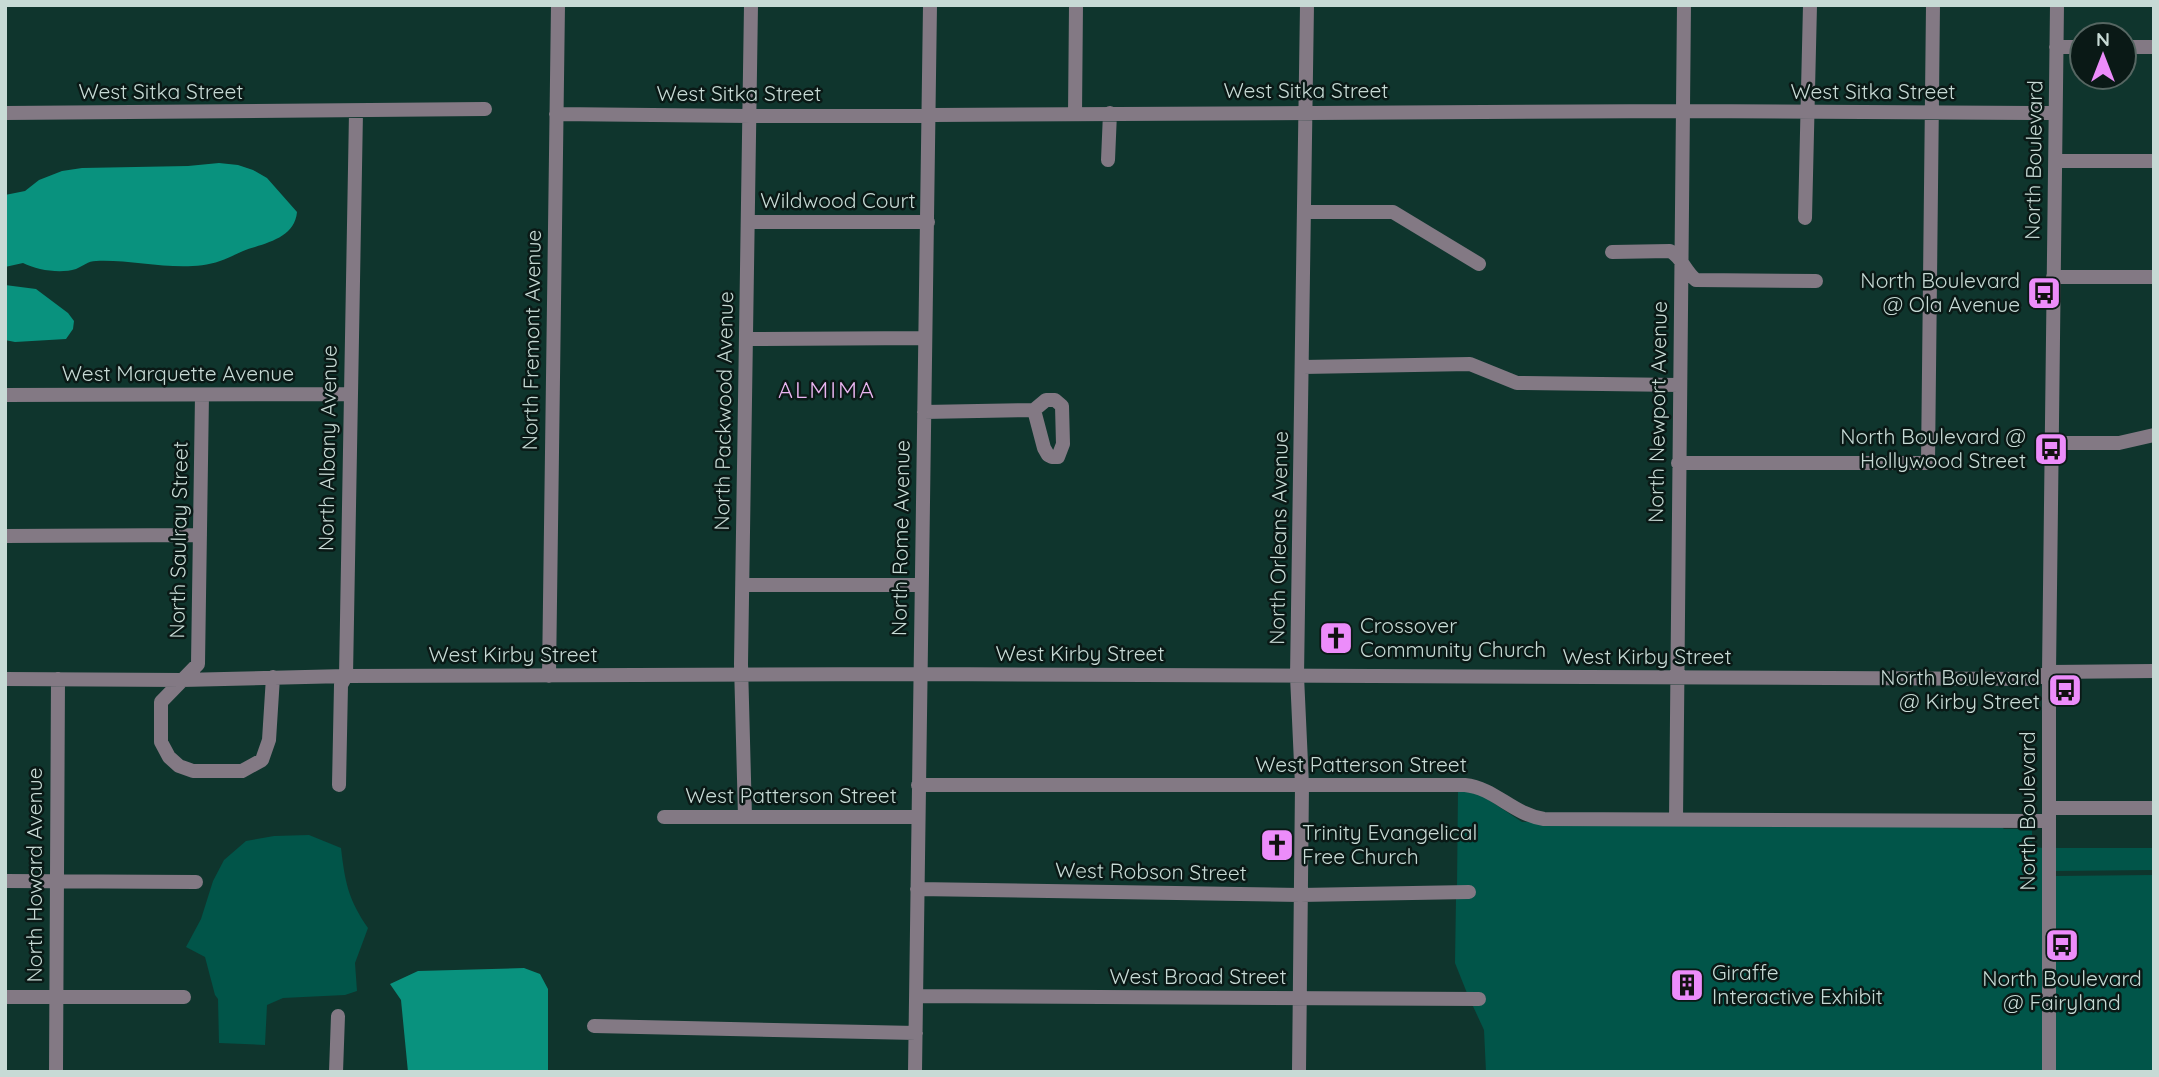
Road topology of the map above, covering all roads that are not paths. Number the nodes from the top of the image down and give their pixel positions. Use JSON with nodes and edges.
{"nodes":[{"id":1,"x":558,"y":5,"type":"edge"},
{"id":2,"x":751,"y":5,"type":"edge"},
{"id":3,"x":930,"y":5,"type":"edge"},
{"id":4,"x":1076,"y":5,"type":"edge"},
{"id":5,"x":1307,"y":5,"type":"edge"},
{"id":6,"x":1684,"y":5,"type":"edge"},
{"id":7,"x":1810,"y":5,"type":"edge"},
{"id":8,"x":1933,"y":5,"type":"edge"},
{"id":9,"x":2057,"y":5,"type":"edge"},
{"id":10,"x":2056,"y":47,"type":"junction"},
{"id":11,"x":2068,"y":47,"type":"edge"},
{"id":12,"x":485,"y":109,"type":"dead end"},
{"id":13,"x":1683,"y":111,"type":"junction"},
{"id":14,"x":356,"y":112,"type":"junction"},
{"id":15,"x":1306,"y":112,"type":"junction"},
{"id":16,"x":5,"y":113,"type":"edge"},
{"id":17,"x":1110,"y":113,"type":"junction"},
{"id":18,"x":1808,"y":113,"type":"junction"},
{"id":19,"x":2055,"y":113,"type":"junction"},
{"id":20,"x":556,"y":114,"type":"junction"},
{"id":21,"x":1075,"y":114,"type":"junction"},
{"id":22,"x":1931,"y":114,"type":"junction"},
{"id":23,"x":929,"y":115,"type":"junction"},
{"id":24,"x":749,"y":116,"type":"junction"},
{"id":25,"x":1108,"y":160,"type":"dead end"},
{"id":26,"x":2154,"y":160,"type":"edge"},
{"id":27,"x":2055,"y":161,"type":"junction"},
{"id":28,"x":1304,"y":212,"type":"junction"},
{"id":29,"x":1805,"y":218,"type":"dead end"},
{"id":30,"x":748,"y":222,"type":"junction"},
{"id":31,"x":928,"y":222,"type":"junction"},
{"id":32,"x":1612,"y":252,"type":"dead end"},
{"id":33,"x":1680,"y":259,"type":"junction"},
{"id":34,"x":1479,"y":264,"type":"dead end"},
{"id":35,"x":2053,"y":276,"type":"junction"},
{"id":36,"x":2154,"y":277,"type":"edge"},
{"id":37,"x":1816,"y":281,"type":"dead end"},
{"id":38,"x":925,"y":338,"type":"junction"},
{"id":39,"x":747,"y":339,"type":"junction"},
{"id":40,"x":1303,"y":367,"type":"junction"},
{"id":41,"x":1679,"y":385,"type":"junction"},
{"id":42,"x":350,"y":394,"type":"junction"},
{"id":43,"x":5,"y":395,"type":"edge"},
{"id":44,"x":202,"y":395,"type":"junction"},
{"id":45,"x":1034,"y":410,"type":"dead end"},
{"id":46,"x":924,"y":412,"type":"junction"},
{"id":47,"x":2154,"y":435,"type":"edge"},
{"id":48,"x":2052,"y":443,"type":"junction"},
{"id":49,"x":1678,"y":463,"type":"junction"},
{"id":50,"x":200,"y":535,"type":"junction"},
{"id":51,"x":5,"y":536,"type":"edge"},
{"id":52,"x":743,"y":585,"type":"junction"},
{"id":53,"x":921,"y":585,"type":"junction"},
{"id":54,"x":2154,"y":671,"type":"edge"},
{"id":55,"x":2049,"y":672,"type":"junction"},
{"id":56,"x":919,"y":674,"type":"junction"},
{"id":57,"x":742,"y":675,"type":"junction"},
{"id":58,"x":346,"y":676,"type":"junction"},
{"id":59,"x":549,"y":676,"type":"junction"},
{"id":60,"x":1297,"y":676,"type":"junction"},
{"id":61,"x":273,"y":677,"type":"junction"},
{"id":62,"x":1676,"y":678,"type":"junction"},
{"id":63,"x":5,"y":679,"type":"edge"},
{"id":64,"x":58,"y":679,"type":"junction"},
{"id":65,"x":182,"y":680,"type":"junction"},
{"id":66,"x":339,"y":785,"type":"dead end"},
{"id":67,"x":918,"y":785,"type":"junction"},
{"id":68,"x":1302,"y":785,"type":"junction"},
{"id":69,"x":2154,"y":808,"type":"edge"},
{"id":70,"x":2049,"y":815,"type":"junction"},
{"id":71,"x":664,"y":817,"type":"dead end"},
{"id":72,"x":745,"y":817,"type":"junction"},
{"id":73,"x":918,"y":817,"type":"junction"},
{"id":74,"x":1676,"y":820,"type":"junction"},
{"id":75,"x":5,"y":881,"type":"edge"},
{"id":76,"x":56,"y":881,"type":"junction"},
{"id":77,"x":196,"y":881,"type":"dead end"},
{"id":78,"x":917,"y":890,"type":"junction"},
{"id":79,"x":1469,"y":892,"type":"dead end"},
{"id":80,"x":1300,"y":895,"type":"junction"},
{"id":81,"x":916,"y":996,"type":"junction"},
{"id":82,"x":5,"y":997,"type":"edge"},
{"id":83,"x":56,"y":997,"type":"junction"},
{"id":84,"x":184,"y":997,"type":"dead end"},
{"id":85,"x":1298,"y":999,"type":"junction"},
{"id":86,"x":1479,"y":999,"type":"dead end"},
{"id":87,"x":338,"y":1016,"type":"dead end"},
{"id":88,"x":594,"y":1026,"type":"dead end"},
{"id":89,"x":916,"y":1032,"type":"junction"},
{"id":90,"x":56,"y":1072,"type":"edge"},
{"id":91,"x":336,"y":1072,"type":"edge"},
{"id":92,"x":915,"y":1072,"type":"edge"},
{"id":93,"x":1299,"y":1072,"type":"edge"},
{"id":94,"x":2049,"y":1072,"type":"edge"}],
"edges":[{"from":1,"to":20,"type":"street","name":"North Fremont Avenue"},
{"from":2,"to":24,"type":"street","name":"North Packwood Avenue"},
{"from":3,"to":23,"type":"street","name":"North Rome Avenue"},
{"from":4,"to":21,"type":"street"},
{"from":5,"to":15,"type":"street","name":"North Orleans Avenue"},
{"from":6,"to":13,"type":"street","name":"North Newport Avenue"},
{"from":7,"to":18,"type":"street"},
{"from":8,"to":22,"type":"street"},
{"from":9,"to":10,"type":"street","name":"North Boulevard"},
{"from":10,"to":11,"type":"street"},
{"from":10,"to":19,"type":"street","name":"North Boulevard"},
{"from":12,"to":14,"type":"street","name":"West Sitka Street"},
{"from":13,"to":15,"type":"street","name":"West Sitka Street"},
{"from":13,"to":18,"type":"street","name":"West Sitka Street"},
{"from":13,"to":33,"type":"street","name":"North Newport Avenue"},
{"from":14,"to":16,"type":"street","name":"West Sitka Street"},
{"from":14,"to":42,"type":"street","name":"North Albany Avenue"},
{"from":15,"to":17,"type":"street","name":"West Sitka Street"},
{"from":15,"to":28,"type":"street","name":"North Orleans Avenue"},
{"from":17,"to":21,"type":"street","name":"West Sitka Street"},
{"from":17,"to":25,"type":"street"},
{"from":18,"to":22,"type":"street","name":"West Sitka Street"},
{"from":18,"to":29,"type":"street"},
{"from":19,"to":22,"type":"street","name":"West Sitka Street"},
{"from":19,"to":27,"type":"street","name":"North Boulevard"},
{"from":20,"to":24,"type":"street","name":"West Sitka Street"},
{"from":20,"to":59,"type":"street","name":"North Fremont Avenue"},
{"from":21,"to":23,"type":"street","name":"West Sitka Street"},
{"from":22,"to":49,"type":"street"},
{"from":23,"to":24,"type":"street","name":"West Sitka Street"},
{"from":23,"to":31,"type":"street","name":"North Rome Avenue"},
{"from":24,"to":30,"type":"street","name":"North Packwood Avenue"},
{"from":26,"to":27,"type":"street"},
{"from":27,"to":35,"type":"street","name":"North Boulevard"},
{"from":28,"to":34,"type":"street"},
{"from":28,"to":40,"type":"street","name":"North Orleans Avenue"},
{"from":30,"to":31,"type":"street","name":"Wildwood Court"},
{"from":30,"to":39,"type":"street","name":"North Packwood Avenue"},
{"from":31,"to":38,"type":"street","name":"North Rome Avenue"},
{"from":32,"to":33,"type":"street"},
{"from":33,"to":37,"type":"street"},
{"from":33,"to":41,"type":"street","name":"North Newport Avenue"},
{"from":35,"to":36,"type":"street"},
{"from":35,"to":48,"type":"street","name":"North Boulevard"},
{"from":38,"to":39,"type":"street"},
{"from":38,"to":46,"type":"street","name":"North Rome Avenue"},
{"from":39,"to":52,"type":"street","name":"North Packwood Avenue"},
{"from":40,"to":41,"type":"street"},
{"from":40,"to":60,"type":"street","name":"North Orleans Avenue"},
{"from":41,"to":49,"type":"street","name":"North Newport Avenue"},
{"from":42,"to":44,"type":"street","name":"West Marquette Avenue"},
{"from":42,"to":58,"type":"street","name":"North Albany Avenue"},
{"from":43,"to":44,"type":"street","name":"West Marquette Avenue"},
{"from":44,"to":50,"type":"street","name":"North Saulray Street"},
{"from":45,"to":46,"type":"street"},
{"from":46,"to":53,"type":"street","name":"North Rome Avenue"},
{"from":47,"to":48,"type":"street"},
{"from":48,"to":55,"type":"street","name":"North Boulevard"},
{"from":49,"to":62,"type":"street","name":"North Newport Avenue"},
{"from":50,"to":51,"type":"street"},
{"from":50,"to":65,"type":"street","name":"North Saulray Street"},
{"from":52,"to":53,"type":"street"},
{"from":52,"to":57,"type":"street","name":"North Packwood Avenue"},
{"from":53,"to":56,"type":"street","name":"North Rome Avenue"},
{"from":54,"to":55,"type":"street","name":"West Kirby Street"},
{"from":55,"to":62,"type":"street","name":"West Kirby Street"},
{"from":55,"to":70,"type":"street","name":"North Boulevard"},
{"from":56,"to":57,"type":"street","name":"West Kirby Street"},
{"from":56,"to":60,"type":"street","name":"West Kirby Street"},
{"from":56,"to":67,"type":"street","name":"North Rome Avenue"},
{"from":57,"to":59,"type":"street","name":"West Kirby Street"},
{"from":57,"to":72,"type":"street","name":"North Packwood Avenue"},
{"from":58,"to":59,"type":"street","name":"West Kirby Street"},
{"from":58,"to":61,"type":"street","name":"West Kirby Street"},
{"from":58,"to":66,"type":"street","name":"North Albany Avenue"},
{"from":60,"to":62,"type":"street","name":"West Kirby Street"},
{"from":60,"to":68,"type":"street","name":"North Orleans Avenue"},
{"from":61,"to":65,"type":"street","name":"West Kirby Street"},
{"from":61,"to":65,"type":"street"},
{"from":62,"to":74,"type":"street","name":"North Newport Avenue"},
{"from":63,"to":64,"type":"street","name":"West Kirby Street"},
{"from":64,"to":65,"type":"street","name":"West Kirby Street"},
{"from":64,"to":76,"type":"street","name":"North Howard Avenue"},
{"from":67,"to":68,"type":"street","name":"West Patterson Street"},
{"from":67,"to":73,"type":"street","name":"North Rome Avenue"},
{"from":68,"to":74,"type":"street","name":"West Patterson Street"},
{"from":68,"to":80,"type":"street","name":"North Orleans Avenue"},
{"from":69,"to":70,"type":"street","name":"West Patterson Street"},
{"from":70,"to":74,"type":"street","name":"West Patterson Street"},
{"from":70,"to":94,"type":"street","name":"North Boulevard"},
{"from":71,"to":72,"type":"street","name":"West Patterson Street"},
{"from":72,"to":73,"type":"street","name":"West Patterson Street"},
{"from":73,"to":78,"type":"street","name":"North Rome Avenue"},
{"from":75,"to":76,"type":"street"},
{"from":76,"to":77,"type":"street"},
{"from":76,"to":83,"type":"street","name":"North Howard Avenue"},
{"from":78,"to":80,"type":"street","name":"West Robson Street"},
{"from":78,"to":81,"type":"street","name":"North Rome Avenue"},
{"from":79,"to":80,"type":"street","name":"West Robson Street"},
{"from":80,"to":85,"type":"street","name":"North Orleans Avenue"},
{"from":81,"to":85,"type":"street","name":"West Broad Street"},
{"from":81,"to":89,"type":"street","name":"North Rome Avenue"},
{"from":82,"to":83,"type":"street"},
{"from":83,"to":84,"type":"street"},
{"from":83,"to":90,"type":"street","name":"North Howard Avenue"},
{"from":85,"to":86,"type":"street","name":"West Broad Street"},
{"from":85,"to":93,"type":"street","name":"North Orleans Avenue"},
{"from":87,"to":91,"type":"street"},
{"from":88,"to":89,"type":"street"},
{"from":89,"to":92,"type":"street","name":"North Rome Avenue"}]}
